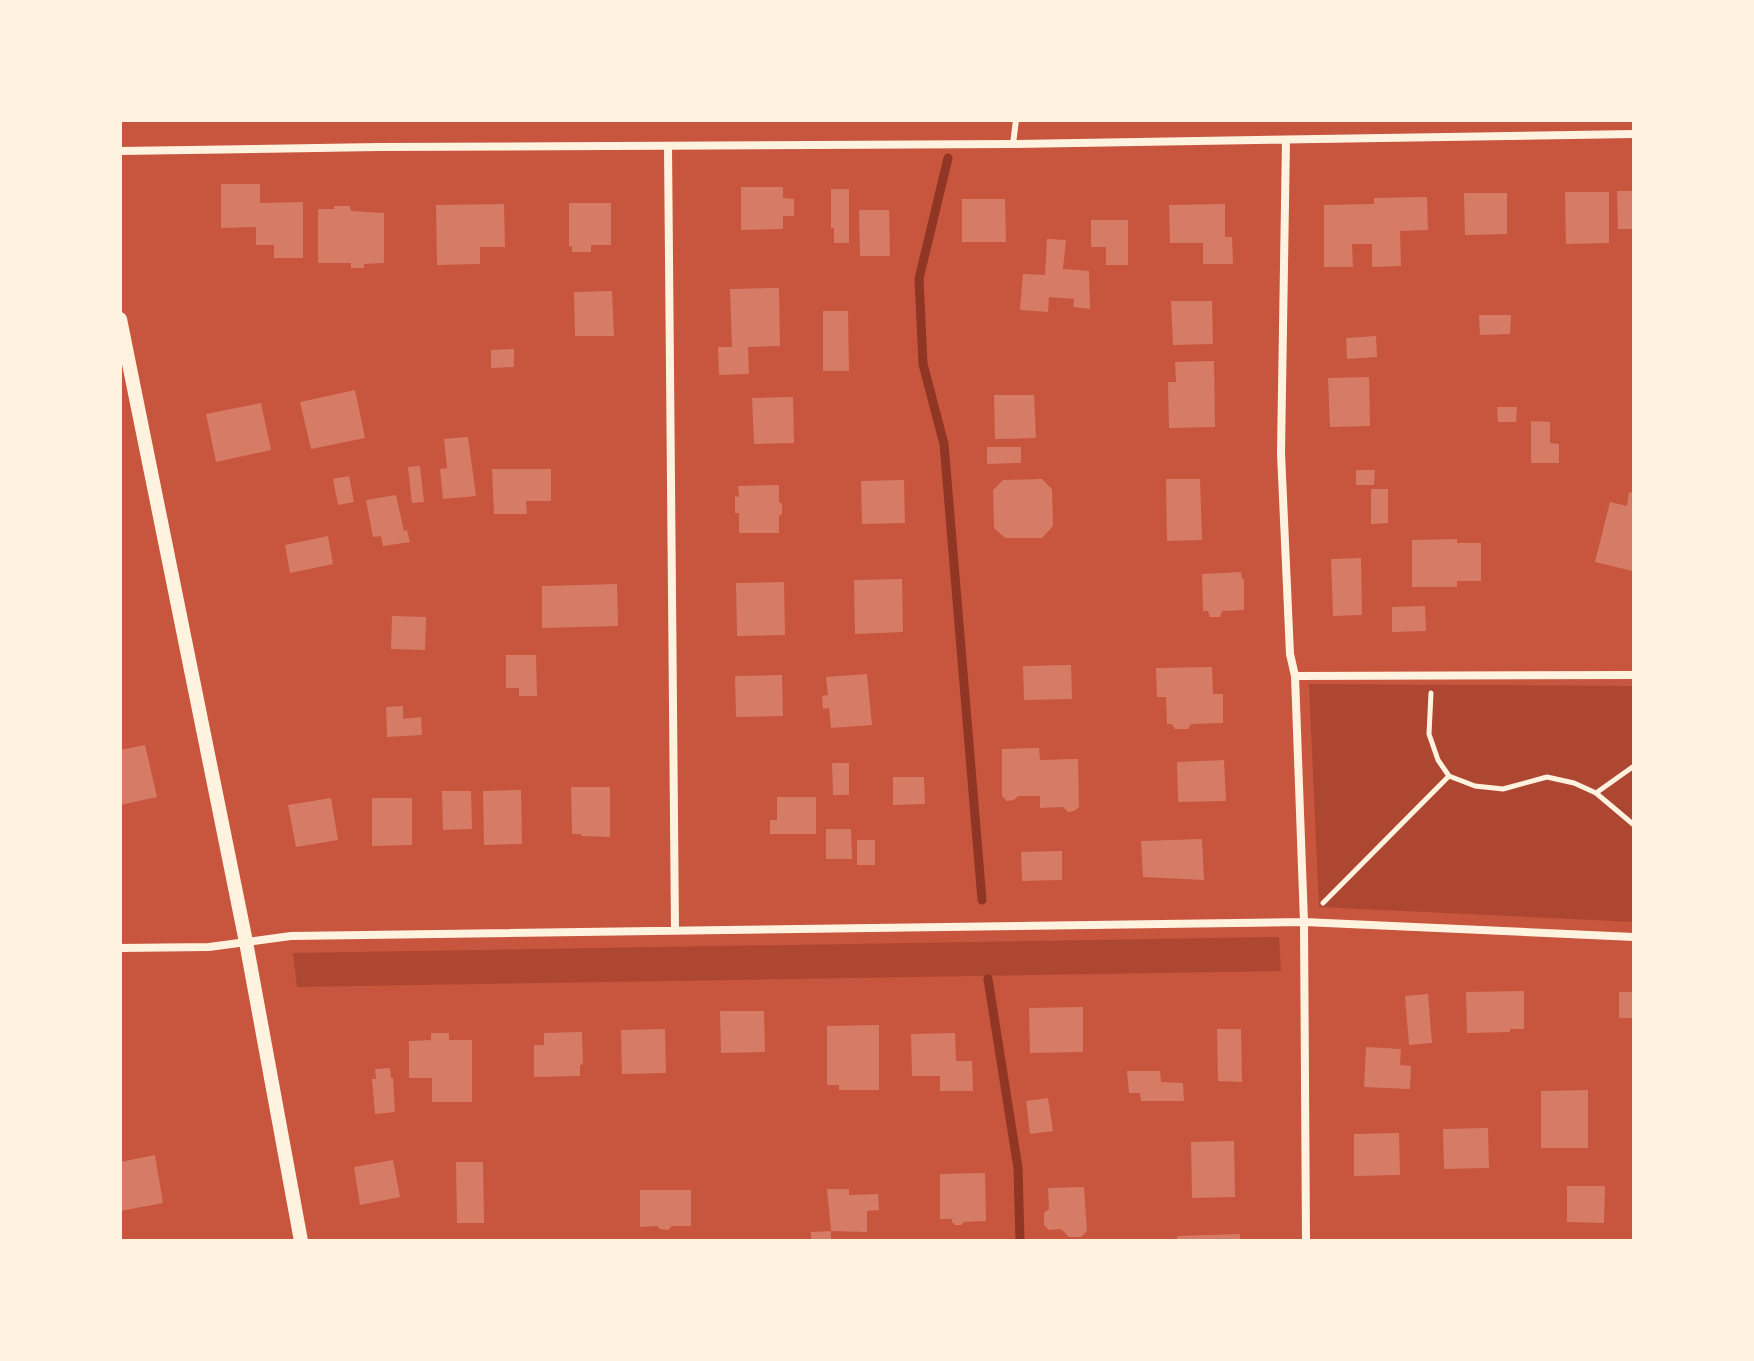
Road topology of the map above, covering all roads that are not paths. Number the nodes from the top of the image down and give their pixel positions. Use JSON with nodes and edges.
{"nodes":[{"id":1,"x":1016,"y":120,"type":"edge"},
{"id":2,"x":1634,"y":134,"type":"edge"},
{"id":3,"x":1286,"y":140,"type":"junction"},
{"id":4,"x":1013,"y":144,"type":"junction"},
{"id":5,"x":668,"y":146,"type":"junction"},
{"id":6,"x":120,"y":151,"type":"edge"},
{"id":7,"x":120,"y":319,"type":"edge"},
{"id":8,"x":1634,"y":675,"type":"edge"},
{"id":9,"x":1295,"y":676,"type":"junction"},
{"id":10,"x":1304,"y":922,"type":"junction"},
{"id":11,"x":675,"y":930,"type":"junction"},
{"id":12,"x":1634,"y":937,"type":"edge"},
{"id":13,"x":246,"y":942,"type":"junction"},
{"id":14,"x":120,"y":948,"type":"edge"},
{"id":15,"x":301,"y":1241,"type":"edge"},
{"id":16,"x":1306,"y":1241,"type":"edge"}],
"edges":[{"from":1,"to":4,"type":"lane"},
{"from":2,"to":3,"type":"street"},
{"from":3,"to":4,"type":"street"},
{"from":3,"to":9,"type":"street"},
{"from":4,"to":5,"type":"street"},
{"from":5,"to":6,"type":"street"},
{"from":5,"to":11,"type":"street"},
{"from":7,"to":13,"type":"street"},
{"from":8,"to":9,"type":"street"},
{"from":9,"to":10,"type":"street"},
{"from":10,"to":11,"type":"street"},
{"from":10,"to":12,"type":"street"},
{"from":10,"to":16,"type":"street"},
{"from":11,"to":13,"type":"street"},
{"from":13,"to":14,"type":"street"},
{"from":13,"to":15,"type":"street"}]}
